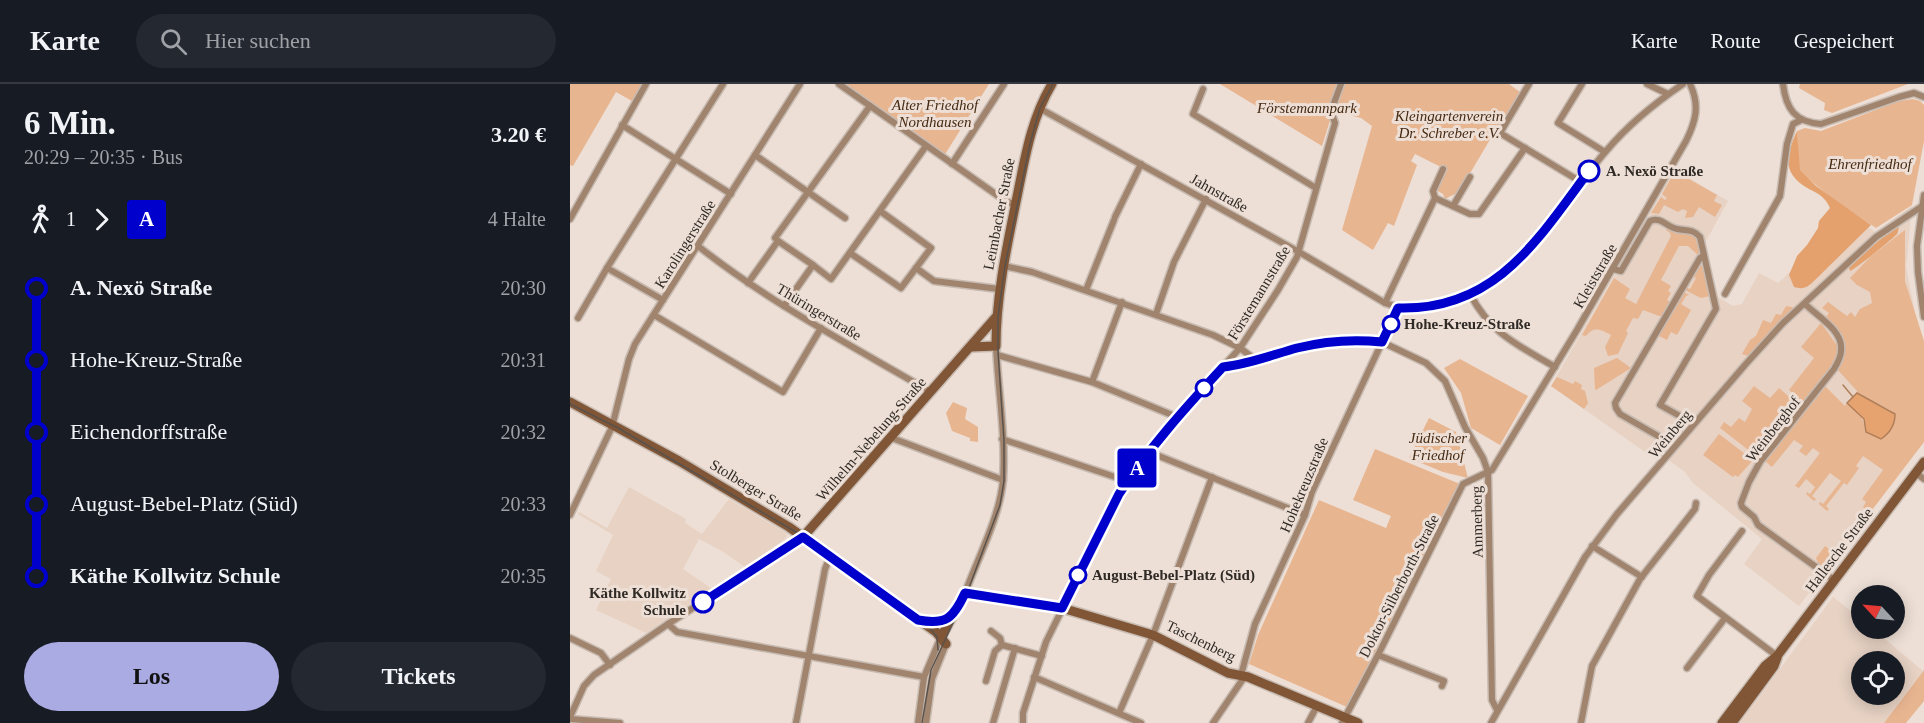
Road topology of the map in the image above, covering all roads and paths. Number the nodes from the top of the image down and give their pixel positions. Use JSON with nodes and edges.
{"nodes":[{"id":1,"x":646,"y":84,"type":"edge"},
{"id":2,"x":723,"y":84,"type":"edge"},
{"id":3,"x":800,"y":84,"type":"edge"},
{"id":4,"x":839,"y":84,"type":"edge"},
{"id":5,"x":1004,"y":84,"type":"edge"},
{"id":6,"x":1052,"y":84,"type":"edge"},
{"id":7,"x":1341,"y":84,"type":"edge"},
{"id":8,"x":1529,"y":84,"type":"edge"},
{"id":9,"x":1582,"y":84,"type":"edge"},
{"id":10,"x":1647,"y":84,"type":"edge"},
{"id":11,"x":1683,"y":84,"type":"edge"},
{"id":12,"x":1690,"y":84,"type":"edge"},
{"id":13,"x":1783,"y":84,"type":"edge"},
{"id":14,"x":1203,"y":89,"type":"dead end"},
{"id":15,"x":1668,"y":94,"type":"junction"},
{"id":16,"x":1924,"y":97,"type":"edge"},
{"id":17,"x":870,"y":106,"type":"junction"},
{"id":18,"x":1039,"y":108,"type":"junction"},
{"id":19,"x":1801,"y":120,"type":"junction"},
{"id":20,"x":622,"y":125,"type":"junction"},
{"id":21,"x":926,"y":146,"type":"junction"},
{"id":22,"x":1525,"y":148,"type":"junction"},
{"id":23,"x":1605,"y":152,"type":"junction"},
{"id":24,"x":755,"y":155,"type":"junction"},
{"id":25,"x":675,"y":159,"type":"junction"},
{"id":26,"x":952,"y":164,"type":"junction"},
{"id":27,"x":1141,"y":164,"type":"junction"},
{"id":28,"x":1443,"y":169,"type":"dead end"},
{"id":29,"x":1470,"y":177,"type":"dead end"},
{"id":30,"x":1581,"y":182,"type":"junction"},
{"id":31,"x":1316,"y":188,"type":"junction"},
{"id":32,"x":808,"y":191,"type":"junction"},
{"id":33,"x":731,"y":194,"type":"junction"},
{"id":34,"x":1924,"y":195,"type":"edge"},
{"id":35,"x":1435,"y":198,"type":"junction"},
{"id":36,"x":1206,"y":199,"type":"junction"},
{"id":37,"x":1016,"y":204,"type":"junction"},
{"id":38,"x":1453,"y":206,"type":"junction"},
{"id":39,"x":1923,"y":206,"type":"edge"},
{"id":40,"x":880,"y":212,"type":"junction"},
{"id":41,"x":845,"y":218,"type":"dead end"},
{"id":42,"x":570,"y":219,"type":"edge"},
{"id":43,"x":778,"y":241,"type":"junction"},
{"id":44,"x":698,"y":246,"type":"junction"},
{"id":45,"x":1299,"y":252,"type":"junction"},
{"id":46,"x":850,"y":253,"type":"junction"},
{"id":47,"x":1703,"y":256,"type":"junction"},
{"id":48,"x":813,"y":266,"type":"junction"},
{"id":49,"x":1004,"y":266,"type":"junction"},
{"id":50,"x":607,"y":268,"type":"junction"},
{"id":51,"x":916,"y":268,"type":"junction"},
{"id":52,"x":1613,"y":269,"type":"junction"},
{"id":53,"x":748,"y":283,"type":"junction"},
{"id":54,"x":999,"y":290,"type":"junction"},
{"id":55,"x":1086,"y":290,"type":"junction"},
{"id":56,"x":1470,"y":294,"type":"junction"},
{"id":57,"x":1725,"y":294,"type":"dead end"},
{"id":58,"x":663,"y":300,"type":"junction"},
{"id":59,"x":1122,"y":302,"type":"junction"},
{"id":60,"x":1385,"y":303,"type":"junction"},
{"id":61,"x":1805,"y":304,"type":"junction"},
{"id":62,"x":784,"y":306,"type":"junction"},
{"id":63,"x":1398,"y":308,"type":"junction"},
{"id":64,"x":1924,"y":312,"type":"edge"},
{"id":65,"x":1156,"y":314,"type":"junction"},
{"id":66,"x":654,"y":315,"type":"junction"},
{"id":67,"x":996,"y":317,"type":"junction"},
{"id":68,"x":578,"y":318,"type":"dead end"},
{"id":69,"x":821,"y":328,"type":"junction"},
{"id":70,"x":1382,"y":342,"type":"junction"},
{"id":71,"x":971,"y":347,"type":"junction"},
{"id":72,"x":1240,"y":348,"type":"junction"},
{"id":73,"x":996,"y":350,"type":"junction"},
{"id":74,"x":1257,"y":361,"type":"junction"},
{"id":75,"x":1223,"y":367,"type":"junction"},
{"id":76,"x":1555,"y":367,"type":"junction"},
{"id":77,"x":1092,"y":382,"type":"junction"},
{"id":78,"x":931,"y":392,"type":"junction"},
{"id":79,"x":570,"y":402,"type":"edge"},
{"id":80,"x":1177,"y":417,"type":"junction"},
{"id":81,"x":613,"y":424,"type":"junction"},
{"id":82,"x":1694,"y":424,"type":"junction"},
{"id":83,"x":1658,"y":436,"type":"dead end"},
{"id":84,"x":892,"y":438,"type":"junction"},
{"id":85,"x":1002,"y":439,"type":"junction"},
{"id":86,"x":1149,"y":452,"type":"junction"},
{"id":87,"x":1924,"y":462,"type":"edge"},
{"id":88,"x":1488,"y":472,"type":"junction"},
{"id":89,"x":1916,"y":473,"type":"junction"},
{"id":90,"x":1212,"y":477,"type":"junction"},
{"id":91,"x":1924,"y":479,"type":"edge"},
{"id":92,"x":1003,"y":480,"type":"junction"},
{"id":93,"x":1127,"y":481,"type":"junction"},
{"id":94,"x":1696,"y":503,"type":"dead end"},
{"id":95,"x":570,"y":514,"type":"edge"},
{"id":96,"x":1305,"y":515,"type":"junction"},
{"id":97,"x":1742,"y":531,"type":"dead end"},
{"id":98,"x":803,"y":537,"type":"junction"},
{"id":99,"x":1592,"y":546,"type":"junction"},
{"id":100,"x":830,"y":557,"type":"junction"},
{"id":101,"x":1642,"y":577,"type":"junction"},
{"id":102,"x":1834,"y":580,"type":"junction"},
{"id":103,"x":965,"y":593,"type":"junction"},
{"id":104,"x":1062,"y":608,"type":"junction"},
{"id":105,"x":957,"y":610,"type":"junction"},
{"id":106,"x":1725,"y":618,"type":"junction"},
{"id":107,"x":918,"y":620,"type":"junction"},
{"id":108,"x":668,"y":624,"type":"junction"},
{"id":109,"x":991,"y":631,"type":"dead end"},
{"id":110,"x":1153,"y":635,"type":"junction"},
{"id":111,"x":570,"y":638,"type":"edge"},
{"id":112,"x":943,"y":641,"type":"junction"},
{"id":113,"x":1002,"y":645,"type":"junction"},
{"id":114,"x":1015,"y":648,"type":"junction"},
{"id":115,"x":1378,"y":655,"type":"junction"},
{"id":116,"x":809,"y":656,"type":"junction"},
{"id":117,"x":1042,"y":656,"type":"junction"},
{"id":118,"x":1777,"y":656,"type":"junction"},
{"id":119,"x":610,"y":665,"type":"junction"},
{"id":120,"x":1687,"y":668,"type":"dead end"},
{"id":121,"x":1243,"y":676,"type":"junction"},
{"id":122,"x":924,"y":677,"type":"junction"},
{"id":123,"x":1034,"y":677,"type":"junction"},
{"id":124,"x":986,"y":681,"type":"dead end"},
{"id":125,"x":1442,"y":686,"type":"dead end"},
{"id":126,"x":1317,"y":706,"type":"junction"},
{"id":127,"x":1497,"y":710,"type":"junction"},
{"id":128,"x":1119,"y":713,"type":"junction"},
{"id":129,"x":570,"y":718,"type":"edge"},
{"id":130,"x":1343,"y":721,"type":"edge"},
{"id":131,"x":620,"y":723,"type":"edge"},
{"id":132,"x":796,"y":723,"type":"edge"},
{"id":133,"x":918,"y":723,"type":"edge"},
{"id":134,"x":926,"y":723,"type":"edge"},
{"id":135,"x":993,"y":723,"type":"edge"},
{"id":136,"x":1023,"y":723,"type":"edge"},
{"id":137,"x":1141,"y":723,"type":"edge"},
{"id":138,"x":1214,"y":723,"type":"edge"},
{"id":139,"x":1308,"y":723,"type":"edge"},
{"id":140,"x":1358,"y":723,"type":"edge"},
{"id":141,"x":1491,"y":723,"type":"edge"},
{"id":142,"x":1581,"y":723,"type":"edge"},
{"id":143,"x":1722,"y":723,"type":"edge"},
{"id":144,"x":1732,"y":723,"type":"edge"}],
"edges":[{"from":1,"to":20,"type":"street"},
{"from":2,"to":25,"type":"street"},
{"from":3,"to":24,"type":"street","name":"Karolingerstraße"},
{"from":4,"to":17,"type":"street"},
{"from":5,"to":26,"type":"street"},
{"from":6,"to":18,"type":"main road","name":"Leimbacher Straße"},
{"from":7,"to":31,"type":"street","name":"Förstemannstraße"},
{"from":8,"to":22,"type":"street"},
{"from":9,"to":23,"type":"street"},
{"from":10,"to":15,"type":"street"},
{"from":11,"to":15,"type":"street"},
{"from":12,"to":52,"type":"street","name":"Kleiststraße"},
{"from":13,"to":19,"type":"street"},
{"from":14,"to":31,"type":"street"},
{"from":15,"to":23,"type":"street"},
{"from":16,"to":19,"type":"street"},
{"from":17,"to":21,"type":"street"},
{"from":17,"to":32,"type":"street"},
{"from":18,"to":27,"type":"street","name":"Jahnstraße"},
{"from":18,"to":37,"type":"main road","name":"Leimbacher Straße"},
{"from":19,"to":57,"type":"street"},
{"from":20,"to":25,"type":"street"},
{"from":20,"to":42,"type":"street"},
{"from":21,"to":26,"type":"street"},
{"from":21,"to":40,"type":"street"},
{"from":22,"to":30,"type":"street"},
{"from":22,"to":38,"type":"street"},
{"from":23,"to":30,"type":"street"},
{"from":24,"to":32,"type":"street"},
{"from":24,"to":33,"type":"street","name":"Karolingerstraße"},
{"from":25,"to":33,"type":"street"},
{"from":25,"to":50,"type":"street"},
{"from":26,"to":37,"type":"street"},
{"from":27,"to":36,"type":"street","name":"Jahnstraße"},
{"from":27,"to":55,"type":"street"},
{"from":28,"to":35,"type":"street"},
{"from":29,"to":38,"type":"street"},
{"from":30,"to":56,"type":"street"},
{"from":31,"to":45,"type":"street","name":"Förstemannstraße"},
{"from":32,"to":41,"type":"street"},
{"from":32,"to":43,"type":"street"},
{"from":33,"to":44,"type":"street","name":"Karolingerstraße"},
{"from":34,"to":39,"type":"street"},
{"from":35,"to":38,"type":"street"},
{"from":35,"to":60,"type":"street"},
{"from":36,"to":45,"type":"street","name":"Jahnstraße"},
{"from":36,"to":65,"type":"street"},
{"from":37,"to":49,"type":"main road","name":"Leimbacher Straße"},
{"from":39,"to":61,"type":"street","name":"Weinberg"},
{"from":39,"to":64,"type":"street"},
{"from":40,"to":46,"type":"street"},
{"from":40,"to":51,"type":"street"},
{"from":43,"to":48,"type":"street"},
{"from":43,"to":53,"type":"street"},
{"from":44,"to":53,"type":"street","name":"Thüringerstraße"},
{"from":44,"to":58,"type":"street","name":"Karolingerstraße"},
{"from":45,"to":60,"type":"street","name":"Jahnstraße"},
{"from":45,"to":72,"type":"street","name":"Förstemannstraße"},
{"from":46,"to":48,"type":"street"},
{"from":46,"to":51,"type":"street"},
{"from":47,"to":52,"type":"street"},
{"from":47,"to":82,"type":"street"},
{"from":47,"to":83,"type":"street"},
{"from":48,"to":62,"type":"street"},
{"from":49,"to":54,"type":"main road","name":"Leimbacher Straße"},
{"from":49,"to":55,"type":"street"},
{"from":50,"to":58,"type":"street"},
{"from":50,"to":68,"type":"street"},
{"from":51,"to":54,"type":"street"},
{"from":52,"to":76,"type":"street","name":"Kleiststraße"},
{"from":53,"to":62,"type":"street","name":"Thüringerstraße"},
{"from":54,"to":67,"type":"main road","name":"Leimbacher Straße"},
{"from":55,"to":59,"type":"street"},
{"from":56,"to":63,"type":"street"},
{"from":56,"to":76,"type":"street"},
{"from":58,"to":66,"type":"street","name":"Karolingerstraße"},
{"from":59,"to":65,"type":"street"},
{"from":59,"to":77,"type":"street"},
{"from":60,"to":63,"type":"street","name":"Jahnstraße"},
{"from":61,"to":82,"type":"street","name":"Weinberg"},
{"from":61,"to":102,"type":"street","name":"Weinberghof"},
{"from":62,"to":69,"type":"street","name":"Thüringerstraße"},
{"from":63,"to":70,"type":"street","name":"Hohekreuzstraße"},
{"from":65,"to":72,"type":"street"},
{"from":66,"to":69,"type":"street"},
{"from":66,"to":81,"type":"street","name":"Karolingerstraße"},
{"from":67,"to":71,"type":"main road","name":"Wilhelm-Nebelung-Straße"},
{"from":67,"to":73,"type":"main road","name":"Leimbacher Straße"},
{"from":69,"to":78,"type":"street","name":"Thüringerstraße"},
{"from":70,"to":74,"type":"street"},
{"from":70,"to":88,"type":"street","name":"Ammerberg"},
{"from":70,"to":96,"type":"street","name":"Hohekreuzstraße"},
{"from":71,"to":73,"type":"main road"},
{"from":71,"to":78,"type":"main road","name":"Wilhelm-Nebelung-Straße"},
{"from":72,"to":74,"type":"street"},
{"from":72,"to":75,"type":"street","name":"Förstemannstraße"},
{"from":73,"to":77,"type":"street"},
{"from":73,"to":85,"type":"street"},
{"from":74,"to":75,"type":"street"},
{"from":75,"to":80,"type":"street","name":"Förstemannstraße"},
{"from":76,"to":88,"type":"street","name":"Kleiststraße"},
{"from":77,"to":80,"type":"street"},
{"from":78,"to":84,"type":"main road","name":"Wilhelm-Nebelung-Straße"},
{"from":79,"to":81,"type":"main road","name":"Stolberger Straße"},
{"from":80,"to":86,"type":"street","name":"Förstemannstraße"},
{"from":81,"to":95,"type":"street","name":"Karolingerstraße"},
{"from":81,"to":98,"type":"main road","name":"Stolberger Straße"},
{"from":82,"to":99,"type":"street","name":"Weinberg"},
{"from":84,"to":92,"type":"street"},
{"from":84,"to":98,"type":"main road","name":"Wilhelm-Nebelung-Straße"},
{"from":85,"to":92,"type":"street"},
{"from":85,"to":93,"type":"street"},
{"from":86,"to":90,"type":"street"},
{"from":86,"to":93,"type":"street","name":"Förstemannstraße"},
{"from":87,"to":89,"type":"main road","name":"Hallesche Straße"},
{"from":88,"to":115,"type":"street","name":"Doktor-Silberborth-Straße"},
{"from":88,"to":127,"type":"street","name":"Ammerberg"},
{"from":89,"to":91,"type":"street"},
{"from":89,"to":102,"type":"main road","name":"Hallesche Straße"},
{"from":90,"to":96,"type":"street"},
{"from":90,"to":110,"type":"street"},
{"from":92,"to":103,"type":"street"},
{"from":93,"to":104,"type":"street","name":"Förstemannstraße"},
{"from":94,"to":101,"type":"street"},
{"from":96,"to":121,"type":"street","name":"Hohekreuzstraße"},
{"from":97,"to":106,"type":"street"},
{"from":98,"to":100,"type":"main road","name":"Stolberger Straße"},
{"from":98,"to":108,"type":"street","name":"Wilhelm-Nebelung-Straße"},
{"from":99,"to":101,"type":"street"},
{"from":99,"to":127,"type":"street","name":"Weinberg"},
{"from":100,"to":107,"type":"main road","name":"Stolberger Straße"},
{"from":100,"to":116,"type":"street"},
{"from":101,"to":142,"type":"street"},
{"from":102,"to":118,"type":"main road","name":"Hallesche Straße"},
{"from":103,"to":104,"type":"main road","name":"Taschenberg"},
{"from":103,"to":105,"type":"main road"},
{"from":104,"to":110,"type":"main road","name":"Taschenberg"},
{"from":104,"to":117,"type":"street","name":"Förstemannstraße"},
{"from":105,"to":107,"type":"main road"},
{"from":105,"to":112,"type":"main road"},
{"from":106,"to":118,"type":"street"},
{"from":106,"to":120,"type":"street"},
{"from":107,"to":112,"type":"main road","name":"Stolberger Straße"},
{"from":108,"to":116,"type":"street"},
{"from":108,"to":119,"type":"street","name":"Wilhelm-Nebelung-Straße"},
{"from":109,"to":113,"type":"street"},
{"from":110,"to":121,"type":"main road","name":"Taschenberg"},
{"from":110,"to":128,"type":"street"},
{"from":111,"to":119,"type":"street"},
{"from":112,"to":122,"type":"street"},
{"from":112,"to":134,"type":"street"},
{"from":113,"to":114,"type":"street"},
{"from":113,"to":124,"type":"street"},
{"from":114,"to":117,"type":"street"},
{"from":114,"to":135,"type":"street"},
{"from":115,"to":125,"type":"street"},
{"from":115,"to":130,"type":"street","name":"Doktor-Silberborth-Straße"},
{"from":116,"to":122,"type":"street"},
{"from":116,"to":132,"type":"street"},
{"from":117,"to":123,"type":"street","name":"Förstemannstraße"},
{"from":118,"to":143,"type":"main road","name":"Hallesche Straße"},
{"from":118,"to":144,"type":"main road","name":"Hallesche Straße"},
{"from":119,"to":129,"type":"street","name":"Wilhelm-Nebelung-Straße"},
{"from":121,"to":126,"type":"main road","name":"Taschenberg"},
{"from":121,"to":138,"type":"street","name":"Hohekreuzstraße"},
{"from":122,"to":133,"type":"street"},
{"from":123,"to":128,"type":"street"},
{"from":123,"to":136,"type":"street","name":"Förstemannstraße"},
{"from":126,"to":130,"type":"main road","name":"Taschenberg"},
{"from":126,"to":139,"type":"street"},
{"from":127,"to":141,"type":"street","name":"Weinberg"},
{"from":128,"to":137,"type":"street"},
{"from":129,"to":131,"type":"street"},
{"from":130,"to":140,"type":"main road","name":"Taschenberg"}]}
